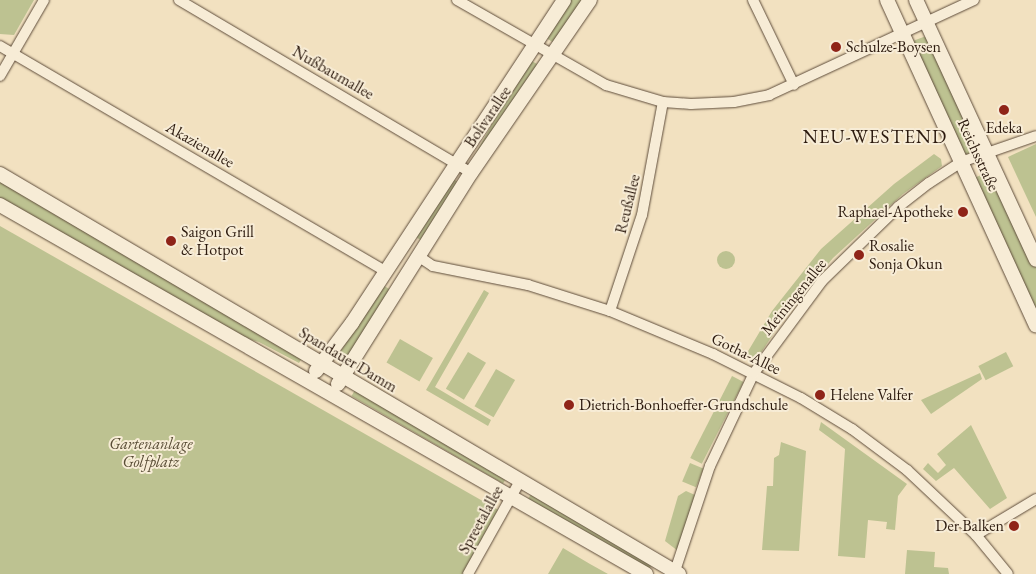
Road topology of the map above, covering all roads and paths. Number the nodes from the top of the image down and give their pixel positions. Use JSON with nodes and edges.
{"nodes":[{"id":1,"x":44,"y":0,"type":"edge"},
{"id":2,"x":179,"y":0,"type":"edge"},
{"id":3,"x":457,"y":0,"type":"edge"},
{"id":4,"x":564,"y":0,"type":"edge"},
{"id":5,"x":590,"y":0,"type":"edge"},
{"id":6,"x":753,"y":0,"type":"edge"},
{"id":7,"x":888,"y":0,"type":"edge"},
{"id":8,"x":916,"y":0,"type":"edge"},
{"id":9,"x":974,"y":0,"type":"edge"},
{"id":10,"x":926,"y":21,"type":"junction"},
{"id":11,"x":902,"y":32,"type":"junction"},
{"id":12,"x":532,"y":45,"type":"junction"},
{"id":13,"x":0,"y":46,"type":"edge"},
{"id":14,"x":13,"y":54,"type":"junction"},
{"id":15,"x":550,"y":54,"type":"junction"},
{"id":16,"x":0,"y":76,"type":"edge"},
{"id":17,"x":794,"y":85,"type":"junction"},
{"id":18,"x":663,"y":102,"type":"junction"},
{"id":19,"x":1036,"y":136,"type":"edge"},
{"id":20,"x":987,"y":152,"type":"junction"},
{"id":21,"x":962,"y":162,"type":"junction"},
{"id":22,"x":456,"y":164,"type":"junction"},
{"id":23,"x":471,"y":173,"type":"junction"},
{"id":24,"x":0,"y":174,"type":"edge"},
{"id":25,"x":0,"y":205,"type":"edge"},
{"id":26,"x":401,"y":244,"type":"junction"},
{"id":27,"x":418,"y":256,"type":"junction"},
{"id":28,"x":1036,"y":260,"type":"edge"},
{"id":29,"x":384,"y":270,"type":"junction"},
{"id":30,"x":401,"y":281,"type":"junction"},
{"id":31,"x":610,"y":311,"type":"junction"},
{"id":32,"x":1036,"y":325,"type":"edge"},
{"id":33,"x":321,"y":364,"type":"junction"},
{"id":34,"x":754,"y":373,"type":"junction"},
{"id":35,"x":342,"y":377,"type":"junction"},
{"id":36,"x":311,"y":380,"type":"junction"},
{"id":37,"x":334,"y":392,"type":"junction"},
{"id":38,"x":520,"y":481,"type":"junction"},
{"id":39,"x":512,"y":496,"type":"junction"},
{"id":40,"x":1036,"y":499,"type":"edge"},
{"id":41,"x":976,"y":535,"type":"junction"},
{"id":42,"x":676,"y":573,"type":"edge"},
{"id":43,"x":468,"y":574,"type":"edge"},
{"id":44,"x":646,"y":574,"type":"edge"},
{"id":45,"x":1008,"y":574,"type":"edge"}],
"edges":[{"from":1,"to":14,"type":"street"},
{"from":2,"to":22,"type":"street","name":"Nußbaumallee"},
{"from":3,"to":12,"type":"street"},
{"from":4,"to":12,"type":"main road","name":"Bolivarallee"},
{"from":5,"to":15,"type":"main road","name":"Bolivarallee"},
{"from":6,"to":17,"type":"street"},
{"from":7,"to":11,"type":"main road","name":"Reichsstraße"},
{"from":8,"to":10,"type":"main road","name":"Reichsstraße"},
{"from":9,"to":10,"type":"street"},
{"from":10,"to":11,"type":"street"},
{"from":10,"to":20,"type":"main road","name":"Reichsstraße"},
{"from":11,"to":17,"type":"street"},
{"from":11,"to":21,"type":"main road","name":"Reichsstraße"},
{"from":12,"to":15,"type":"street"},
{"from":12,"to":22,"type":"main road","name":"Bolivarallee"},
{"from":13,"to":14,"type":"street","name":"Akazienallee"},
{"from":14,"to":16,"type":"street"},
{"from":14,"to":29,"type":"street","name":"Akazienallee"},
{"from":15,"to":18,"type":"street"},
{"from":15,"to":23,"type":"main road","name":"Bolivarallee"},
{"from":17,"to":18,"type":"street"},
{"from":18,"to":31,"type":"street","name":"Reußallee"},
{"from":19,"to":20,"type":"street","name":"Meiningenallee"},
{"from":20,"to":21,"type":"street","name":"Meiningenallee"},
{"from":20,"to":28,"type":"main road","name":"Reichsstraße"},
{"from":21,"to":32,"type":"main road","name":"Reichsstraße"},
{"from":21,"to":34,"type":"street","name":"Meiningenallee"},
{"from":22,"to":23,"type":"street","name":"Nußbaumallee"},
{"from":22,"to":26,"type":"main road","name":"Bolivarallee"},
{"from":23,"to":27,"type":"main road","name":"Bolivarallee"},
{"from":24,"to":33,"type":"main road","name":"Spandauer Damm"},
{"from":25,"to":36,"type":"main road"},
{"from":26,"to":27,"type":"main road"},
{"from":26,"to":29,"type":"main road","name":"Bolivarallee"},
{"from":27,"to":30,"type":"main road","name":"Bolivarallee"},
{"from":27,"to":31,"type":"street","name":"Gotha-Allee"},
{"from":29,"to":30,"type":"main road"},
{"from":29,"to":33,"type":"main road","name":"Bolivarallee"},
{"from":30,"to":35,"type":"main road","name":"Bolivarallee"},
{"from":31,"to":34,"type":"street","name":"Gotha-Allee"},
{"from":33,"to":35,"type":"main road","name":"Spandauer Damm"},
{"from":33,"to":36,"type":"main road","name":"Bolivarallee"},
{"from":34,"to":41,"type":"street","name":"Gotha-Allee"},
{"from":34,"to":42,"type":"street","name":"Meiningenallee"},
{"from":35,"to":37,"type":"main road","name":"Bolivarallee"},
{"from":35,"to":38,"type":"main road","name":"Spandauer Damm"},
{"from":36,"to":37,"type":"main road"},
{"from":37,"to":39,"type":"main road"},
{"from":38,"to":39,"type":"street","name":"Spreetalallee"},
{"from":38,"to":42,"type":"main road","name":"Spandauer Damm"},
{"from":39,"to":43,"type":"street","name":"Spreetalallee"},
{"from":39,"to":44,"type":"main road"},
{"from":40,"to":41,"type":"street"},
{"from":41,"to":45,"type":"street","name":"Gotha-Allee"}]}
